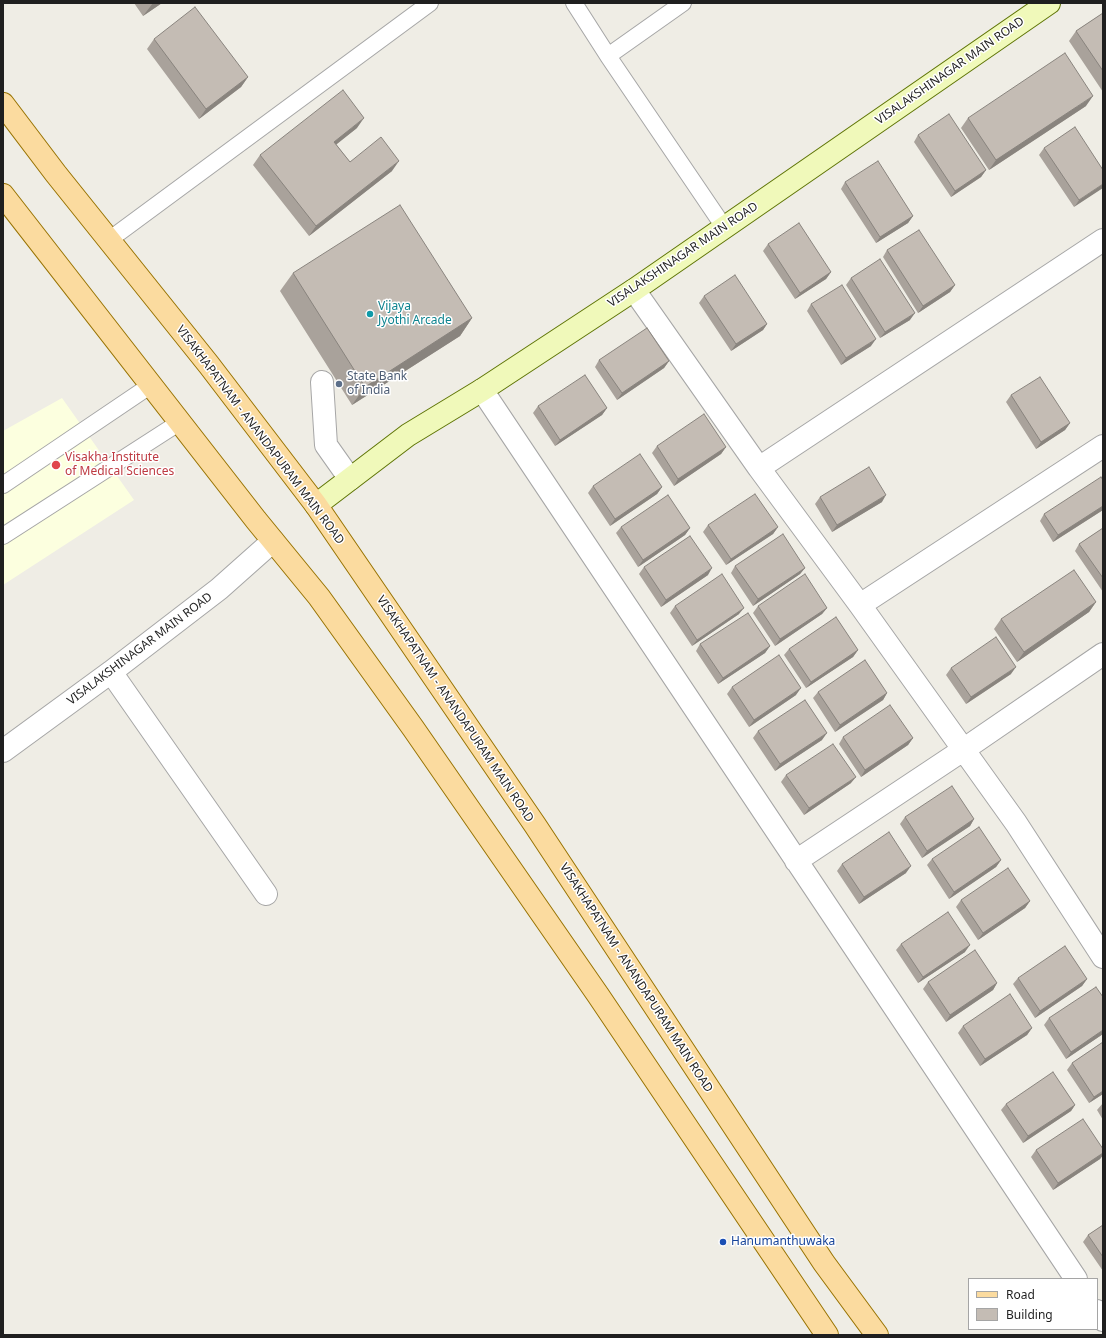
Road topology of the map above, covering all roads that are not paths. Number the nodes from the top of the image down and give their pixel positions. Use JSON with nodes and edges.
{"nodes":[{"id":1,"x":430,"y":3,"type":"edge"},
{"id":2,"x":574,"y":3,"type":"edge"},
{"id":3,"x":683,"y":3,"type":"edge"},
{"id":4,"x":1049,"y":3,"type":"edge"},
{"id":5,"x":608,"y":56,"type":"junction"},
{"id":6,"x":3,"y":104,"type":"edge"},
{"id":7,"x":3,"y":195,"type":"edge"},
{"id":8,"x":724,"y":227,"type":"junction"},
{"id":9,"x":108,"y":240,"type":"junction"},
{"id":10,"x":1103,"y":240,"type":"edge"},
{"id":11,"x":634,"y":290,"type":"junction"},
{"id":12,"x":322,"y":382,"type":"dead end"},
{"id":13,"x":151,"y":385,"type":"junction"},
{"id":14,"x":482,"y":390,"type":"junction"},
{"id":15,"x":180,"y":422,"type":"junction"},
{"id":16,"x":1103,"y":446,"type":"edge"},
{"id":17,"x":759,"y":468,"type":"junction"},
{"id":18,"x":350,"y":479,"type":"junction"},
{"id":19,"x":3,"y":485,"type":"edge"},
{"id":20,"x":316,"y":506,"type":"junction"},
{"id":21,"x":3,"y":536,"type":"edge"},
{"id":22,"x":273,"y":541,"type":"junction"},
{"id":23,"x":860,"y":605,"type":"junction"},
{"id":24,"x":1103,"y":654,"type":"edge"},
{"id":25,"x":111,"y":672,"type":"junction"},
{"id":26,"x":963,"y":750,"type":"junction"},
{"id":27,"x":3,"y":752,"type":"edge"},
{"id":28,"x":796,"y":861,"type":"junction"},
{"id":29,"x":266,"y":894,"type":"dead end"},
{"id":30,"x":1103,"y":957,"type":"edge"},
{"id":31,"x":1075,"y":1278,"type":"edge"},
{"id":32,"x":827,"y":1335,"type":"edge"},
{"id":33,"x":877,"y":1335,"type":"edge"}],
"edges":[{"from":1,"to":9,"type":"lane"},
{"from":2,"to":5,"type":"lane"},
{"from":3,"to":5,"type":"lane"},
{"from":4,"to":8,"type":"street","name":"VISALAKSHINAGAR MAIN ROAD"},
{"from":5,"to":8,"type":"lane"},
{"from":6,"to":9,"type":"main road","name":"VISAKHAPATNAM - ANANDAPURAM MAIN ROAD"},
{"from":7,"to":13,"type":"main road"},
{"from":8,"to":11,"type":"street","name":"VISALAKSHINAGAR MAIN ROAD"},
{"from":9,"to":20,"type":"main road","name":"VISAKHAPATNAM - ANANDAPURAM MAIN ROAD"},
{"from":10,"to":17,"type":"street"},
{"from":11,"to":14,"type":"street","name":"VISALAKSHINAGAR MAIN ROAD"},
{"from":11,"to":17,"type":"street"},
{"from":12,"to":18,"type":"street"},
{"from":13,"to":15,"type":"main road"},
{"from":13,"to":19,"type":"lane"},
{"from":14,"to":18,"type":"street","name":"VISALAKSHINAGAR MAIN ROAD"},
{"from":14,"to":28,"type":"street"},
{"from":15,"to":21,"type":"lane"},
{"from":15,"to":22,"type":"main road"},
{"from":16,"to":23,"type":"street"},
{"from":17,"to":23,"type":"street"},
{"from":18,"to":20,"type":"street","name":"VISALAKSHINAGAR MAIN ROAD"},
{"from":20,"to":33,"type":"main road","name":"VISAKHAPATNAM - ANANDAPURAM MAIN ROAD"},
{"from":22,"to":25,"type":"street","name":"VISALAKSHINAGAR MAIN ROAD"},
{"from":22,"to":32,"type":"main road"},
{"from":23,"to":26,"type":"street"},
{"from":24,"to":26,"type":"street"},
{"from":25,"to":27,"type":"street","name":"VISALAKSHINAGAR MAIN ROAD"},
{"from":25,"to":29,"type":"street"},
{"from":26,"to":28,"type":"street"},
{"from":26,"to":30,"type":"street"},
{"from":28,"to":31,"type":"street"}]}
